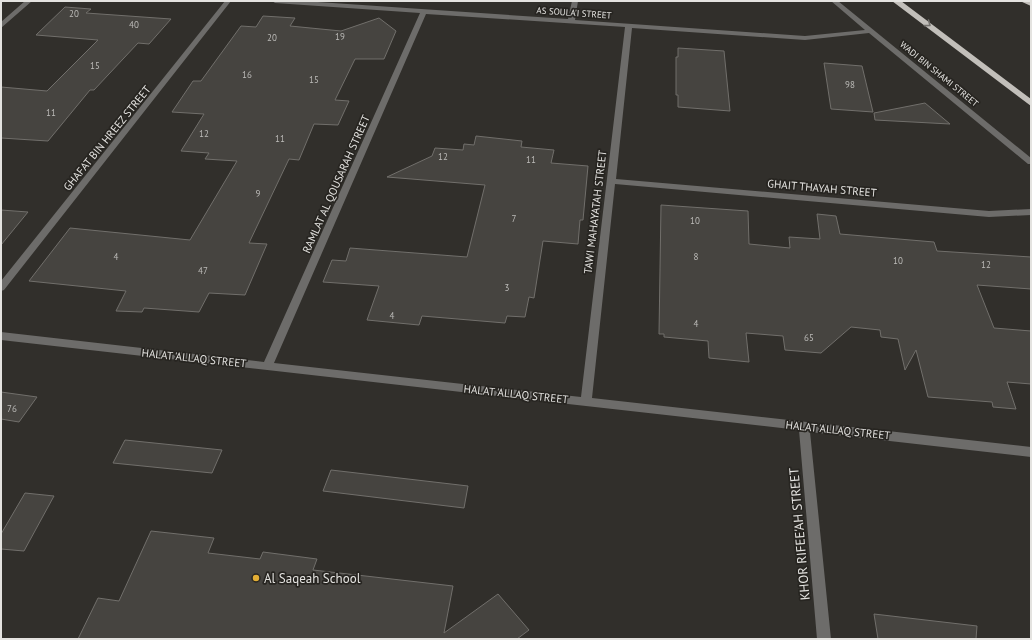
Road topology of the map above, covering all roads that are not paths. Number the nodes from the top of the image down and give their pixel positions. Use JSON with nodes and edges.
{"nodes":[{"id":1,"x":29,"y":1,"type":"edge"},
{"id":2,"x":228,"y":1,"type":"edge"},
{"id":3,"x":275,"y":1,"type":"edge"},
{"id":4,"x":575,"y":1,"type":"edge"},
{"id":5,"x":834,"y":1,"type":"edge"},
{"id":6,"x":896,"y":1,"type":"edge"},
{"id":7,"x":1024,"y":1,"type":"edge"},
{"id":8,"x":346,"y":3,"type":"edge"},
{"id":9,"x":1031,"y":4,"type":"edge"},
{"id":10,"x":424,"y":11,"type":"junction"},
{"id":11,"x":571,"y":22,"type":"junction"},
{"id":12,"x":1,"y":26,"type":"edge"},
{"id":13,"x":629,"y":26,"type":"junction"},
{"id":14,"x":871,"y":31,"type":"junction"},
{"id":15,"x":1031,"y":102,"type":"edge"},
{"id":16,"x":1031,"y":162,"type":"edge"},
{"id":17,"x":611,"y":181,"type":"junction"},
{"id":18,"x":1031,"y":212,"type":"edge"},
{"id":19,"x":1,"y":288,"type":"edge"},
{"id":20,"x":2,"y":338,"type":"edge"},
{"id":21,"x":267,"y":366,"type":"junction"},
{"id":22,"x":586,"y":402,"type":"junction"},
{"id":23,"x":804,"y":427,"type":"junction"},
{"id":24,"x":1031,"y":452,"type":"edge"},
{"id":25,"x":824,"y":639,"type":"edge"}],
"edges":[{"from":1,"to":12,"type":"street"},
{"from":2,"to":19,"type":"street","name":"GHAFAT BIN HREEZ STREET"},
{"from":3,"to":8,"type":"street","name":"AS SOULA'I STREET"},
{"from":4,"to":11,"type":"street"},
{"from":5,"to":14,"type":"street","name":"WADI BIN SHAMI STREET"},
{"from":6,"to":15,"type":"highway","one_way":true},
{"from":7,"to":9,"type":"highway"},
{"from":8,"to":10,"type":"street","name":"AS SOULA'I STREET"},
{"from":10,"to":11,"type":"street","name":"AS SOULA'I STREET"},
{"from":10,"to":21,"type":"street","name":"RAMLAT AL QOUSARAH STREET"},
{"from":11,"to":13,"type":"street","name":"AS SOULA'I STREET"},
{"from":13,"to":14,"type":"street","name":"AS SOULA'I STREET"},
{"from":13,"to":17,"type":"street","name":"TAWI MAHAYATAH STREET"},
{"from":14,"to":16,"type":"street","name":"WADI BIN SHAMI STREET"},
{"from":17,"to":18,"type":"street","name":"GHAIT THAYAH STREET"},
{"from":17,"to":22,"type":"street","name":"TAWI MAHAYATAH STREET"},
{"from":20,"to":21,"type":"street","name":"HALAT 'ALLAQ STREET"},
{"from":21,"to":22,"type":"street","name":"HALAT 'ALLAQ STREET"},
{"from":22,"to":23,"type":"street","name":"HALAT 'ALLAQ STREET"},
{"from":23,"to":24,"type":"street","name":"HALAT 'ALLAQ STREET"},
{"from":23,"to":25,"type":"street","name":"KHOR RIFEE'AH STREET"}]}
